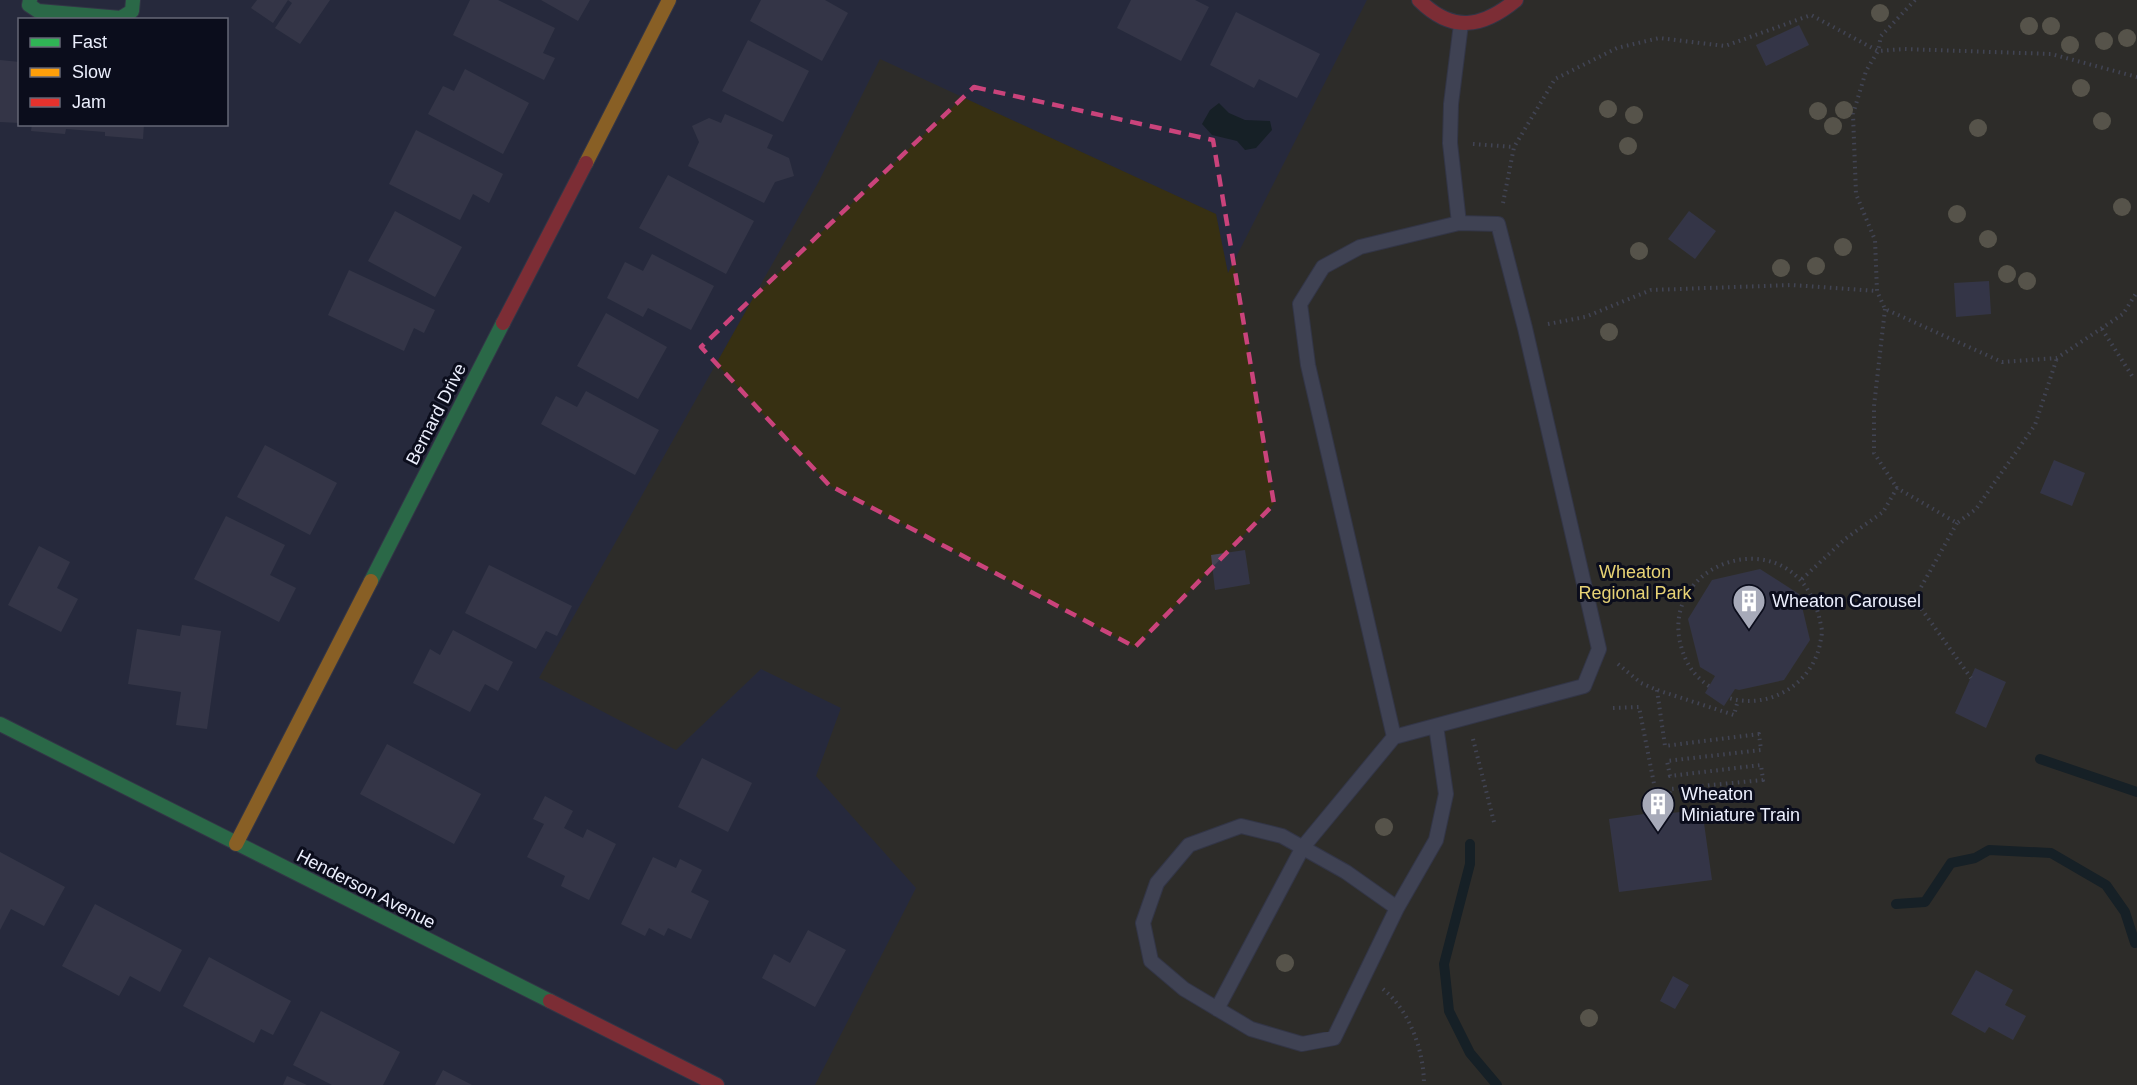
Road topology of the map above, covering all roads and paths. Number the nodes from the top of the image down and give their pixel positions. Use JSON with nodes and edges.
{"nodes":[{"id":1,"x":30,"y":0,"type":"edge"},
{"id":2,"x":133,"y":0,"type":"edge"},
{"id":3,"x":669,"y":0,"type":"edge"},
{"id":4,"x":1419,"y":0,"type":"edge"},
{"id":5,"x":1516,"y":0,"type":"edge"},
{"id":6,"x":1915,"y":0,"type":"edge"},
{"id":7,"x":1461,"y":24,"type":"junction"},
{"id":8,"x":1878,"y":51,"type":"junction"},
{"id":9,"x":2137,"y":78,"type":"edge"},
{"id":10,"x":1473,"y":144,"type":"dead end"},
{"id":11,"x":1515,"y":147,"type":"junction"},
{"id":12,"x":1459,"y":223,"type":"junction"},
{"id":13,"x":1498,"y":224,"type":"junction"},
{"id":14,"x":1877,"y":291,"type":"junction"},
{"id":15,"x":2137,"y":292,"type":"edge"},
{"id":16,"x":1885,"y":309,"type":"junction"},
{"id":17,"x":1525,"y":328,"type":"junction"},
{"id":18,"x":2102,"y":329,"type":"junction"},
{"id":19,"x":2057,"y":358,"type":"junction"},
{"id":20,"x":2134,"y":379,"type":"dead end"},
{"id":21,"x":1897,"y":488,"type":"junction"},
{"id":22,"x":1957,"y":523,"type":"junction"},
{"id":23,"x":1802,"y":579,"type":"junction"},
{"id":24,"x":1599,"y":649,"type":"junction"},
{"id":25,"x":1971,"y":678,"type":"dead end"},
{"id":26,"x":1709,"y":686,"type":"dead end"},
{"id":27,"x":1657,"y":690,"type":"junction"},
{"id":28,"x":1729,"y":698,"type":"dead end"},
{"id":29,"x":1738,"y":700,"type":"junction"},
{"id":30,"x":1613,"y":708,"type":"dead end"},
{"id":31,"x":1467,"y":718,"type":"junction"},
{"id":32,"x":0,"y":724,"type":"edge"},
{"id":33,"x":1436,"y":726,"type":"junction"},
{"id":34,"x":1395,"y":737,"type":"junction"},
{"id":35,"x":1670,"y":797,"type":"dead end"},
{"id":36,"x":1657,"y":799,"type":"dead end"},
{"id":37,"x":1495,"y":826,"type":"dead end"},
{"id":38,"x":236,"y":844,"type":"junction"},
{"id":39,"x":1303,"y":847,"type":"junction"},
{"id":40,"x":1397,"y":908,"type":"junction"},
{"id":41,"x":1366,"y":976,"type":"junction"},
{"id":42,"x":1217,"y":1009,"type":"junction"},
{"id":43,"x":717,"y":1085,"type":"edge"},
{"id":44,"x":1424,"y":1085,"type":"edge"}],
"edges":[{"from":1,"to":2,"type":"street"},
{"from":3,"to":38,"type":"street","name":"Bernard Drive"},
{"from":4,"to":7,"type":"street"},
{"from":5,"to":7,"type":"street"},
{"from":6,"to":8,"type":"path"},
{"from":7,"to":12,"type":"lane"},
{"from":8,"to":9,"type":"path"},
{"from":8,"to":11,"type":"path"},
{"from":8,"to":14,"type":"path"},
{"from":10,"to":11,"type":"path"},
{"from":11,"to":13,"type":"path"},
{"from":12,"to":13,"type":"lane"},
{"from":12,"to":34,"type":"lane"},
{"from":13,"to":17,"type":"lane"},
{"from":14,"to":16,"type":"path"},
{"from":14,"to":17,"type":"path"},
{"from":15,"to":18,"type":"path"},
{"from":16,"to":19,"type":"path"},
{"from":16,"to":21,"type":"path"},
{"from":17,"to":24,"type":"lane"},
{"from":18,"to":19,"type":"path"},
{"from":18,"to":20,"type":"path"},
{"from":19,"to":22,"type":"path"},
{"from":21,"to":22,"type":"path"},
{"from":21,"to":23,"type":"path"},
{"from":22,"to":25,"type":"path"},
{"from":23,"to":26,"type":"path"},
{"from":23,"to":29,"type":"path"},
{"from":24,"to":27,"type":"path"},
{"from":24,"to":31,"type":"lane"},
{"from":27,"to":29,"type":"path"},
{"from":27,"to":35,"type":"path"},
{"from":28,"to":29,"type":"path"},
{"from":30,"to":36,"type":"path"},
{"from":31,"to":33,"type":"lane"},
{"from":31,"to":37,"type":"path"},
{"from":32,"to":38,"type":"street","name":"Henderson Avenue"},
{"from":33,"to":34,"type":"lane"},
{"from":33,"to":40,"type":"lane"},
{"from":34,"to":39,"type":"lane"},
{"from":38,"to":43,"type":"street","name":"Henderson Avenue"},
{"from":39,"to":40,"type":"lane"},
{"from":39,"to":42,"type":"lane"},
{"from":39,"to":42,"type":"lane"},
{"from":40,"to":41,"type":"lane"},
{"from":41,"to":42,"type":"lane"},
{"from":41,"to":44,"type":"path"}]}
